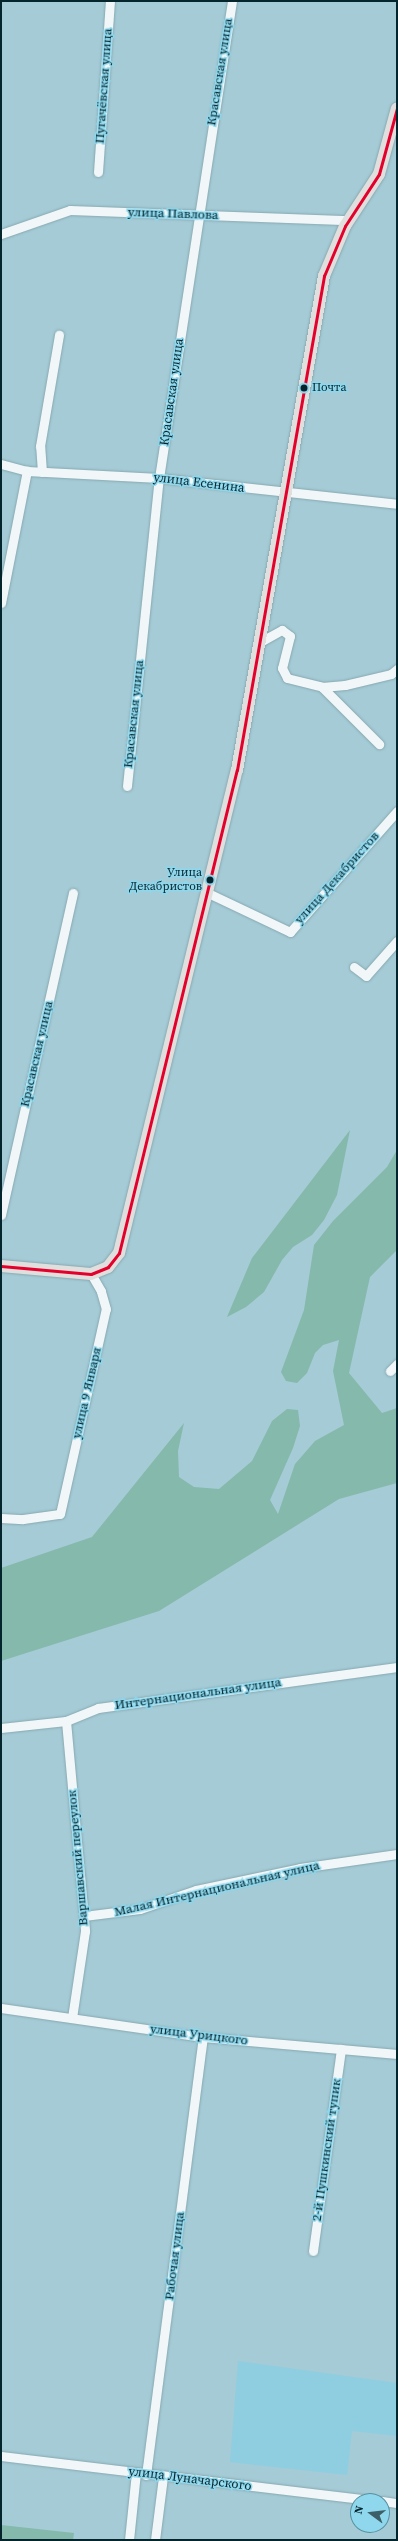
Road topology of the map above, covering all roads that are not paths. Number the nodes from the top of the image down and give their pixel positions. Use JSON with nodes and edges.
{"nodes":[{"id":1,"x":110,"y":1,"type":"edge"},
{"id":2,"x":232,"y":1,"type":"edge"},
{"id":3,"x":397,"y":108,"type":"edge"},
{"id":4,"x":393,"y":140,"type":"edge"},
{"id":5,"x":98,"y":172,"type":"dead end"},
{"id":6,"x":198,"y":215,"type":"junction"},
{"id":7,"x":349,"y":220,"type":"junction"},
{"id":8,"x":1,"y":234,"type":"edge"},
{"id":9,"x":59,"y":336,"type":"dead end"},
{"id":10,"x":1,"y":464,"type":"edge"},
{"id":11,"x":27,"y":471,"type":"junction"},
{"id":12,"x":42,"y":472,"type":"junction"},
{"id":13,"x":160,"y":478,"type":"junction"},
{"id":14,"x":286,"y":494,"type":"junction"},
{"id":15,"x":397,"y":504,"type":"edge"},
{"id":16,"x":1,"y":603,"type":"edge"},
{"id":17,"x":260,"y":642,"type":"junction"},
{"id":18,"x":397,"y":669,"type":"edge"},
{"id":19,"x":322,"y":687,"type":"junction"},
{"id":20,"x":379,"y":744,"type":"dead end"},
{"id":21,"x":127,"y":786,"type":"dead end"},
{"id":22,"x":397,"y":811,"type":"edge"},
{"id":23,"x":73,"y":893,"type":"dead end"},
{"id":24,"x":208,"y":893,"type":"junction"},
{"id":25,"x":397,"y":941,"type":"edge"},
{"id":26,"x":354,"y":967,"type":"dead end"},
{"id":27,"x":1,"y":1215,"type":"edge"},
{"id":28,"x":1,"y":1266,"type":"edge"},
{"id":29,"x":91,"y":1274,"type":"junction"},
{"id":30,"x":397,"y":1364,"type":"edge"},
{"id":31,"x":390,"y":1371,"type":"dead end"},
{"id":32,"x":1,"y":1518,"type":"edge"},
{"id":33,"x":397,"y":1667,"type":"edge"},
{"id":34,"x":66,"y":1721,"type":"junction"},
{"id":35,"x":1,"y":1728,"type":"edge"},
{"id":36,"x":397,"y":1854,"type":"edge"},
{"id":37,"x":84,"y":1916,"type":"junction"},
{"id":38,"x":1,"y":2008,"type":"edge"},
{"id":39,"x":72,"y":2018,"type":"junction"},
{"id":40,"x":203,"y":2037,"type":"junction"},
{"id":41,"x":341,"y":2049,"type":"junction"},
{"id":42,"x":397,"y":2054,"type":"edge"},
{"id":43,"x":313,"y":2251,"type":"dead end"},
{"id":44,"x":1,"y":2456,"type":"edge"},
{"id":45,"x":136,"y":2472,"type":"junction"},
{"id":46,"x":146,"y":2475,"type":"junction"},
{"id":47,"x":163,"y":2477,"type":"junction"},
{"id":48,"x":350,"y":2498,"type":"edge"},
{"id":49,"x":128,"y":2540,"type":"edge"},
{"id":50,"x":155,"y":2540,"type":"edge"}],
"edges":[{"from":1,"to":5,"type":"street","name":"Пугачёвская улица"},
{"from":2,"to":6,"type":"street","name":"Красавская улица"},
{"from":3,"to":4,"type":"main road"},
{"from":4,"to":7,"type":"main road"},
{"from":6,"to":7,"type":"street","name":"улица Павлова"},
{"from":6,"to":8,"type":"street","name":"улица Павлова"},
{"from":6,"to":13,"type":"street","name":"Красавская улица"},
{"from":7,"to":14,"type":"main road"},
{"from":9,"to":12,"type":"street"},
{"from":10,"to":11,"type":"street","name":"улица Есенина"},
{"from":11,"to":12,"type":"street","name":"улица Есенина"},
{"from":11,"to":16,"type":"street"},
{"from":12,"to":13,"type":"street","name":"улица Есенина"},
{"from":13,"to":14,"type":"street","name":"улица Есенина"},
{"from":13,"to":21,"type":"street","name":"Красавская улица"},
{"from":14,"to":15,"type":"street","name":"улица Есенина"},
{"from":14,"to":17,"type":"main road"},
{"from":17,"to":19,"type":"street"},
{"from":17,"to":24,"type":"main road"},
{"from":18,"to":19,"type":"street"},
{"from":19,"to":20,"type":"street"},
{"from":22,"to":24,"type":"street","name":"улица Декабристов"},
{"from":23,"to":27,"type":"street","name":"Красавская улица"},
{"from":24,"to":29,"type":"main road"},
{"from":25,"to":26,"type":"street"},
{"from":28,"to":29,"type":"main road"},
{"from":29,"to":32,"type":"street","name":"улица 9 Января"},
{"from":30,"to":31,"type":"street"},
{"from":33,"to":34,"type":"street","name":"Интернациональная улица"},
{"from":34,"to":35,"type":"street","name":"Интернациональная улица"},
{"from":34,"to":37,"type":"street","name":"Варшавский переулок"},
{"from":36,"to":37,"type":"street","name":"Малая Интернациональная улица"},
{"from":37,"to":39,"type":"street","name":"Варшавский переулок"},
{"from":38,"to":39,"type":"street","name":"улица Урицкого"},
{"from":39,"to":40,"type":"street","name":"улица Урицкого"},
{"from":40,"to":41,"type":"street","name":"улица Урицкого"},
{"from":40,"to":46,"type":"street","name":"Рабочая улица"},
{"from":41,"to":42,"type":"street","name":"улица Урицкого"},
{"from":41,"to":43,"type":"street","name":"2-й Пушкинский тупик"},
{"from":44,"to":45,"type":"street","name":"улица Луначарского"},
{"from":45,"to":46,"type":"street","name":"улица Луначарского"},
{"from":45,"to":49,"type":"street"},
{"from":46,"to":47,"type":"street","name":"улица Луначарского"},
{"from":47,"to":48,"type":"street","name":"улица Луначарского"},
{"from":47,"to":50,"type":"street"}]}
